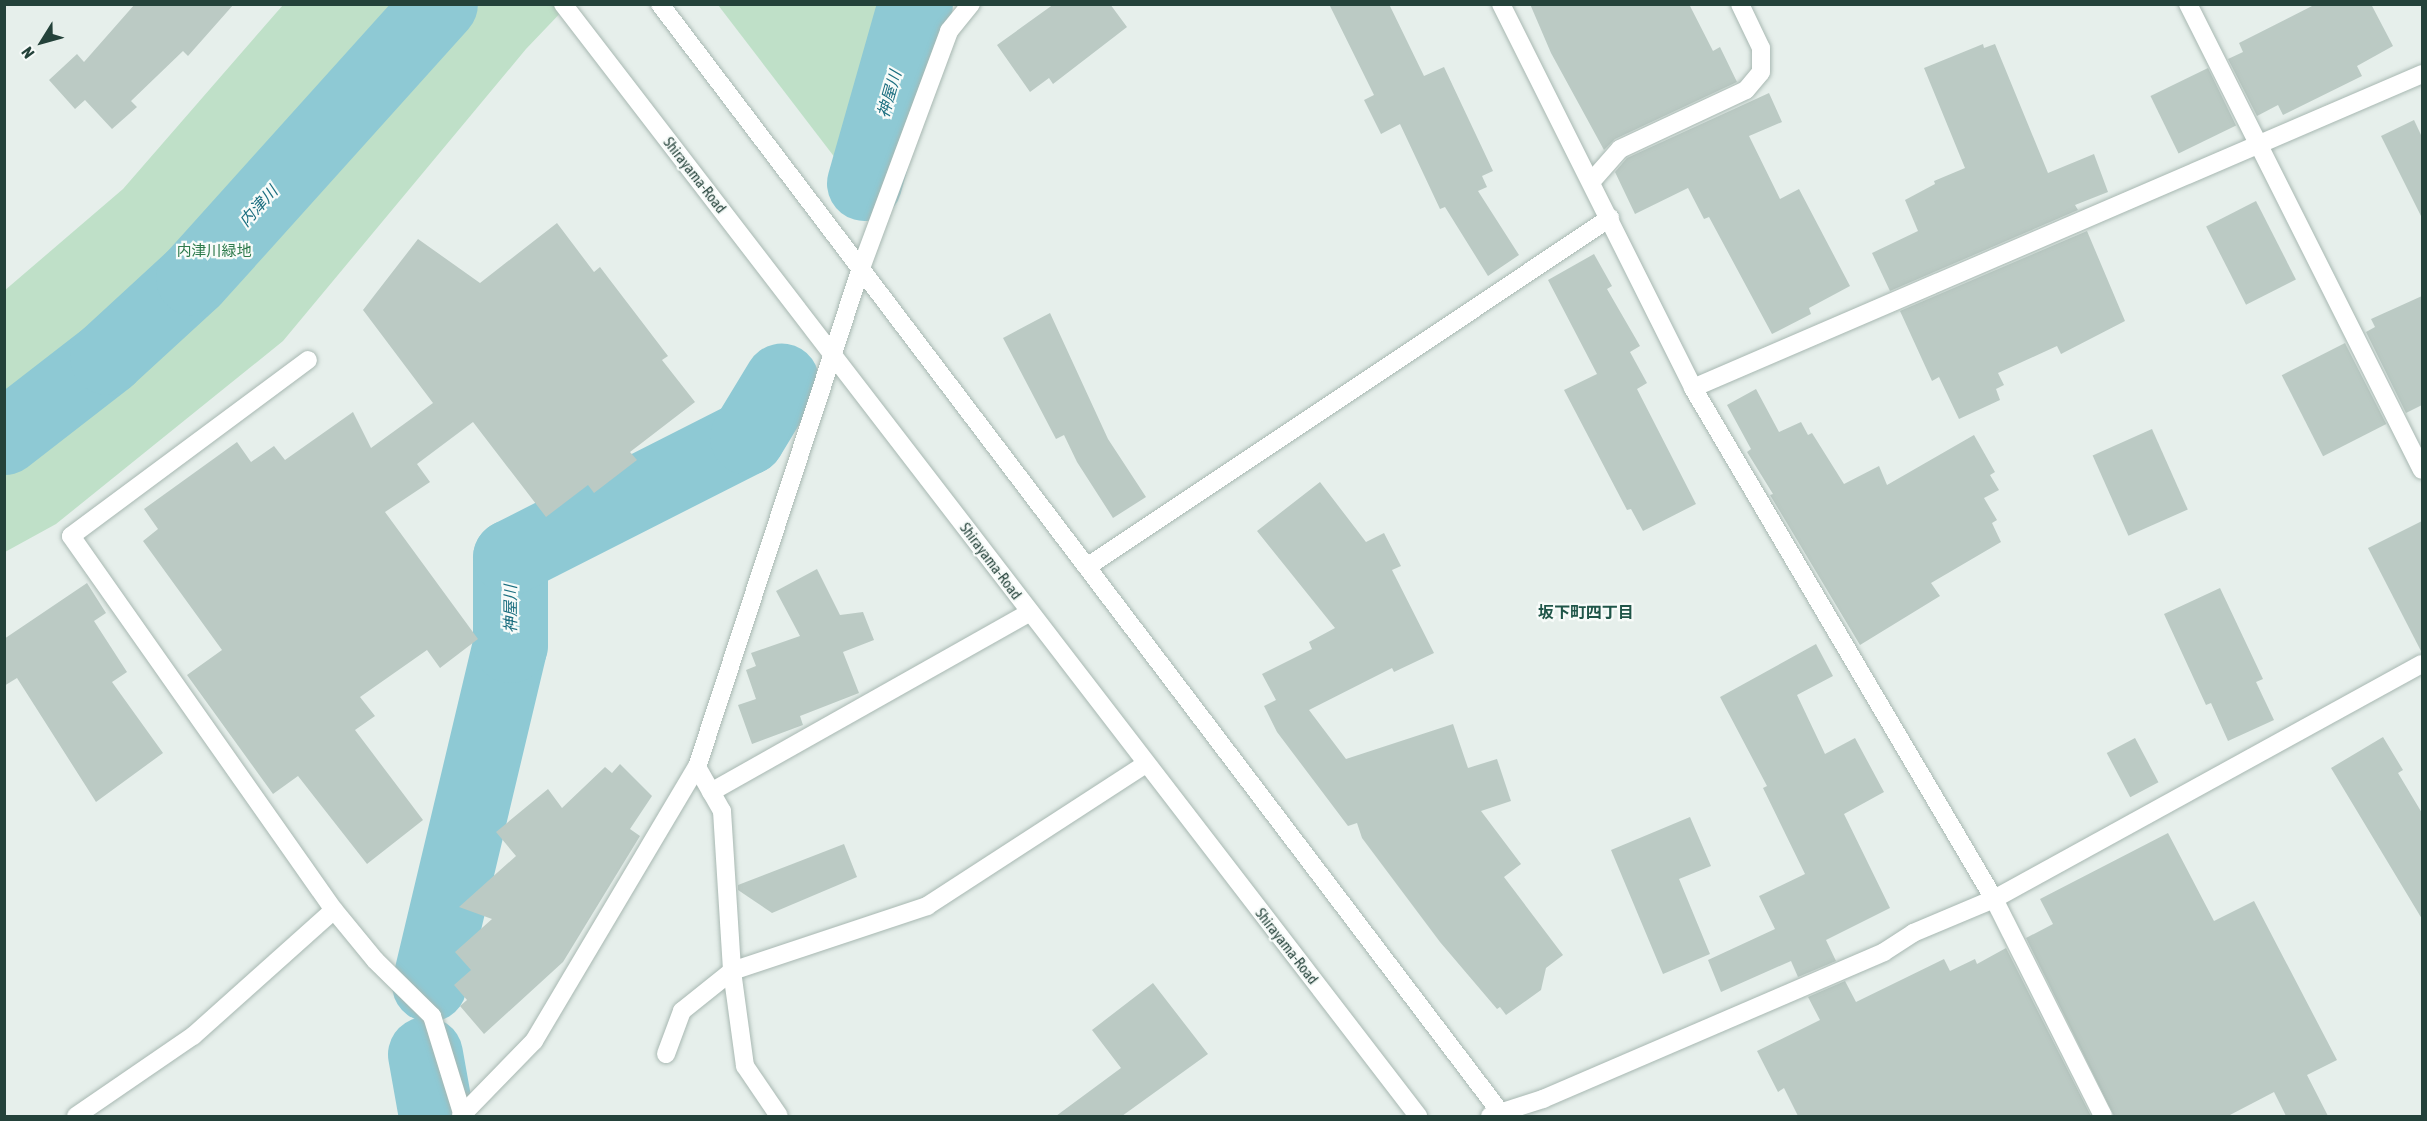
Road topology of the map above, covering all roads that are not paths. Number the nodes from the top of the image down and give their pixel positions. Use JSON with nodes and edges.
{"nodes":[{"id":1,"x":660,"y":4,"type":"edge"},
{"id":2,"x":956,"y":4,"type":"edge"},
{"id":3,"x":971,"y":4,"type":"edge"},
{"id":4,"x":1501,"y":4,"type":"edge"},
{"id":5,"x":1740,"y":4,"type":"edge"},
{"id":6,"x":2188,"y":4,"type":"edge"},
{"id":7,"x":567,"y":9,"type":"edge"},
{"id":8,"x":949,"y":31,"type":"junction"},
{"id":9,"x":2422,"y":74,"type":"edge"},
{"id":10,"x":2258,"y":145,"type":"junction"},
{"id":11,"x":1591,"y":182,"type":"junction"},
{"id":12,"x":1610,"y":219,"type":"junction"},
{"id":13,"x":861,"y":268,"type":"junction"},
{"id":14,"x":831,"y":352,"type":"junction"},
{"id":15,"x":308,"y":360,"type":"dead end"},
{"id":16,"x":1693,"y":388,"type":"junction"},
{"id":17,"x":2422,"y":470,"type":"edge"},
{"id":18,"x":1088,"y":567,"type":"junction"},
{"id":19,"x":1029,"y":612,"type":"junction"},
{"id":20,"x":2422,"y":664,"type":"edge"},
{"id":21,"x":1146,"y":764,"type":"junction"},
{"id":22,"x":697,"y":767,"type":"junction"},
{"id":23,"x":711,"y":792,"type":"junction"},
{"id":24,"x":1994,"y":899,"type":"junction"},
{"id":25,"x":334,"y":910,"type":"junction"},
{"id":26,"x":732,"y":971,"type":"junction"},
{"id":27,"x":666,"y":1054,"type":"dead end"},
{"id":28,"x":1498,"y":1115,"type":"edge"},
{"id":29,"x":76,"y":1116,"type":"edge"},
{"id":30,"x":462,"y":1116,"type":"edge"},
{"id":31,"x":779,"y":1116,"type":"edge"},
{"id":32,"x":1418,"y":1116,"type":"edge"},
{"id":33,"x":2103,"y":1116,"type":"edge"}],
"edges":[{"from":1,"to":13,"type":"street"},
{"from":2,"to":8,"type":"street"},
{"from":3,"to":8,"type":"street"},
{"from":4,"to":11,"type":"street"},
{"from":5,"to":11,"type":"street"},
{"from":6,"to":10,"type":"street"},
{"from":7,"to":14,"type":"street","name":"Shirayama-Road"},
{"from":8,"to":13,"type":"street"},
{"from":9,"to":10,"type":"street"},
{"from":10,"to":16,"type":"street"},
{"from":10,"to":17,"type":"street"},
{"from":11,"to":12,"type":"street"},
{"from":12,"to":16,"type":"street"},
{"from":12,"to":18,"type":"street"},
{"from":13,"to":14,"type":"street"},
{"from":13,"to":18,"type":"street"},
{"from":14,"to":19,"type":"street","name":"Shirayama-Road"},
{"from":14,"to":22,"type":"street"},
{"from":15,"to":25,"type":"street"},
{"from":16,"to":24,"type":"street"},
{"from":18,"to":28,"type":"street"},
{"from":19,"to":21,"type":"street","name":"Shirayama-Road"},
{"from":19,"to":23,"type":"street"},
{"from":20,"to":24,"type":"street"},
{"from":21,"to":26,"type":"street"},
{"from":21,"to":32,"type":"street","name":"Shirayama-Road"},
{"from":22,"to":23,"type":"street"},
{"from":22,"to":30,"type":"street"},
{"from":23,"to":26,"type":"street"},
{"from":24,"to":28,"type":"street"},
{"from":24,"to":33,"type":"street"},
{"from":25,"to":29,"type":"street"},
{"from":25,"to":30,"type":"street"},
{"from":26,"to":27,"type":"street"},
{"from":26,"to":31,"type":"street"}]}
